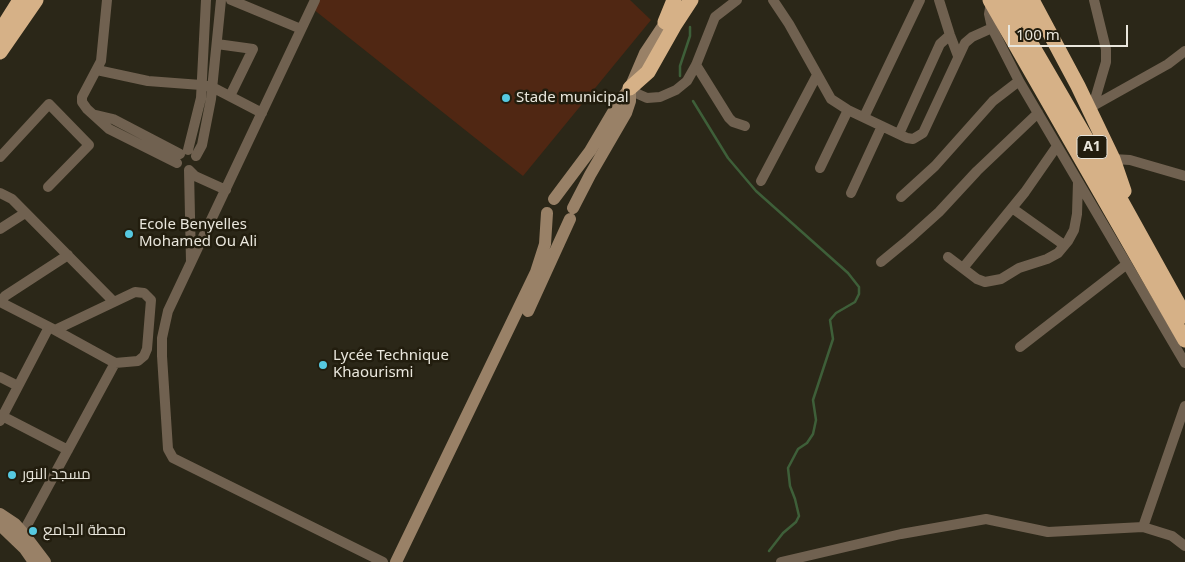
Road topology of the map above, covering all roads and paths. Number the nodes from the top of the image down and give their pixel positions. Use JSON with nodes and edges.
{"nodes":[{"id":1,"x":20,"y":0,"type":"edge"},
{"id":2,"x":36,"y":0,"type":"edge"},
{"id":3,"x":107,"y":0,"type":"edge"},
{"id":4,"x":206,"y":0,"type":"edge"},
{"id":5,"x":221,"y":0,"type":"edge"},
{"id":6,"x":231,"y":0,"type":"edge"},
{"id":7,"x":315,"y":0,"type":"edge"},
{"id":8,"x":674,"y":0,"type":"edge"},
{"id":9,"x":681,"y":0,"type":"edge"},
{"id":10,"x":691,"y":0,"type":"edge"},
{"id":11,"x":737,"y":0,"type":"edge"},
{"id":12,"x":773,"y":0,"type":"edge"},
{"id":13,"x":920,"y":0,"type":"edge"},
{"id":14,"x":939,"y":0,"type":"edge"},
{"id":15,"x":1017,"y":0,"type":"edge"},
{"id":16,"x":1032,"y":0,"type":"edge"},
{"id":17,"x":1094,"y":0,"type":"edge"},
{"id":18,"x":995,"y":1,"type":"edge"},
{"id":19,"x":665,"y":22,"type":"junction"},
{"id":20,"x":992,"y":28,"type":"junction"},
{"id":21,"x":301,"y":29,"type":"junction"},
{"id":22,"x":0,"y":32,"type":"edge"},
{"id":23,"x":950,"y":36,"type":"junction"},
{"id":24,"x":217,"y":44,"type":"junction"},
{"id":25,"x":1185,"y":51,"type":"edge"},
{"id":26,"x":0,"y":52,"type":"edge"},
{"id":27,"x":958,"y":56,"type":"junction"},
{"id":28,"x":696,"y":65,"type":"junction"},
{"id":29,"x":97,"y":70,"type":"junction"},
{"id":30,"x":817,"y":75,"type":"junction"},
{"id":31,"x":1019,"y":81,"type":"junction"},
{"id":32,"x":201,"y":85,"type":"junction"},
{"id":33,"x":212,"y":87,"type":"junction"},
{"id":34,"x":630,"y":88,"type":"junction"},
{"id":35,"x":230,"y":96,"type":"junction"},
{"id":36,"x":848,"y":110,"type":"junction"},
{"id":37,"x":1092,"y":110,"type":"junction"},
{"id":38,"x":262,"y":113,"type":"junction"},
{"id":39,"x":1038,"y":113,"type":"junction"},
{"id":40,"x":864,"y":117,"type":"junction"},
{"id":41,"x":745,"y":126,"type":"dead end"},
{"id":42,"x":882,"y":126,"type":"junction"},
{"id":43,"x":899,"y":134,"type":"junction"},
{"id":44,"x":1057,"y":146,"type":"junction"},
{"id":45,"x":1094,"y":150,"type":"junction"},
{"id":46,"x":185,"y":156,"type":"junction"},
{"id":47,"x":0,"y":157,"type":"edge"},
{"id":48,"x":1113,"y":159,"type":"junction"},
{"id":49,"x":820,"y":168,"type":"dead end"},
{"id":50,"x":189,"y":170,"type":"junction"},
{"id":51,"x":1185,"y":176,"type":"edge"},
{"id":52,"x":761,"y":181,"type":"dead end"},
{"id":53,"x":1078,"y":182,"type":"junction"},
{"id":54,"x":48,"y":188,"type":"dead end"},
{"id":55,"x":226,"y":190,"type":"junction"},
{"id":56,"x":0,"y":193,"type":"edge"},
{"id":57,"x":852,"y":193,"type":"dead end"},
{"id":58,"x":901,"y":197,"type":"dead end"},
{"id":59,"x":554,"y":199,"type":"junction"},
{"id":60,"x":1012,"y":208,"type":"junction"},
{"id":61,"x":25,"y":213,"type":"junction"},
{"id":62,"x":547,"y":213,"type":"junction"},
{"id":63,"x":572,"y":214,"type":"junction"},
{"id":64,"x":0,"y":228,"type":"edge"},
{"id":65,"x":1141,"y":237,"type":"junction"},
{"id":66,"x":1064,"y":246,"type":"junction"},
{"id":67,"x":68,"y":255,"type":"junction"},
{"id":68,"x":948,"y":257,"type":"dead end"},
{"id":69,"x":880,"y":262,"type":"dead end"},
{"id":70,"x":1127,"y":264,"type":"junction"},
{"id":71,"x":191,"y":266,"type":"junction"},
{"id":72,"x":963,"y":268,"type":"junction"},
{"id":73,"x":0,"y":302,"type":"edge"},
{"id":74,"x":114,"y":302,"type":"junction"},
{"id":75,"x":1185,"y":316,"type":"edge"},
{"id":76,"x":52,"y":328,"type":"junction"},
{"id":77,"x":1185,"y":340,"type":"edge"},
{"id":78,"x":1020,"y":347,"type":"dead end"},
{"id":79,"x":115,"y":363,"type":"junction"},
{"id":80,"x":1185,"y":363,"type":"edge"},
{"id":81,"x":0,"y":377,"type":"edge"},
{"id":82,"x":18,"y":386,"type":"junction"},
{"id":83,"x":1185,"y":406,"type":"edge"},
{"id":84,"x":1,"y":418,"type":"edge"},
{"id":85,"x":68,"y":450,"type":"junction"},
{"id":86,"x":0,"y":514,"type":"edge"},
{"id":87,"x":0,"y":525,"type":"edge"},
{"id":88,"x":1144,"y":528,"type":"junction"},
{"id":89,"x":21,"y":538,"type":"junction"},
{"id":90,"x":1185,"y":546,"type":"edge"},
{"id":91,"x":34,"y":562,"type":"edge"},
{"id":92,"x":45,"y":562,"type":"edge"},
{"id":93,"x":382,"y":562,"type":"edge"},
{"id":94,"x":396,"y":562,"type":"edge"},
{"id":95,"x":405,"y":562,"type":"edge"},
{"id":96,"x":781,"y":562,"type":"edge"}],
"edges":[{"from":1,"to":22,"type":"highway"},
{"from":2,"to":26,"type":"highway"},
{"from":3,"to":29,"type":"street"},
{"from":4,"to":32,"type":"street"},
{"from":5,"to":24,"type":"street"},
{"from":6,"to":21,"type":"street"},
{"from":7,"to":21,"type":"street"},
{"from":8,"to":19,"type":"highway"},
{"from":9,"to":19,"type":"main road"},
{"from":10,"to":34,"type":"highway"},
{"from":11,"to":28,"type":"street"},
{"from":12,"to":30,"type":"street"},
{"from":13,"to":40,"type":"street"},
{"from":14,"to":23,"type":"street"},
{"from":15,"to":45,"type":"highway"},
{"from":16,"to":37,"type":"highway"},
{"from":17,"to":37,"type":"street"},
{"from":18,"to":20,"type":"street"},
{"from":18,"to":45,"type":"highway","number":"A1"},
{"from":18,"to":77,"type":"highway","number":"A1"},
{"from":19,"to":34,"type":"main road"},
{"from":20,"to":27,"type":"street"},
{"from":20,"to":31,"type":"street"},
{"from":21,"to":38,"type":"street"},
{"from":23,"to":27,"type":"street"},
{"from":23,"to":43,"type":"street"},
{"from":24,"to":33,"type":"street"},
{"from":24,"to":35,"type":"street"},
{"from":25,"to":37,"type":"street"},
{"from":27,"to":43,"type":"street"},
{"from":28,"to":34,"type":"street"},
{"from":28,"to":41,"type":"street"},
{"from":29,"to":32,"type":"street"},
{"from":29,"to":46,"type":"street"},
{"from":30,"to":36,"type":"street"},
{"from":30,"to":52,"type":"street"},
{"from":31,"to":39,"type":"street"},
{"from":31,"to":58,"type":"street"},
{"from":32,"to":33,"type":"street"},
{"from":32,"to":46,"type":"street"},
{"from":33,"to":35,"type":"street"},
{"from":33,"to":46,"type":"street"},
{"from":34,"to":59,"type":"main road"},
{"from":34,"to":63,"type":"main road"},
{"from":35,"to":38,"type":"street"},
{"from":36,"to":40,"type":"street"},
{"from":36,"to":49,"type":"street"},
{"from":37,"to":48,"type":"highway"},
{"from":38,"to":55,"type":"street"},
{"from":39,"to":44,"type":"street"},
{"from":39,"to":69,"type":"street"},
{"from":40,"to":42,"type":"street"},
{"from":42,"to":43,"type":"street"},
{"from":42,"to":57,"type":"street"},
{"from":44,"to":53,"type":"street"},
{"from":44,"to":60,"type":"street"},
{"from":45,"to":65,"type":"highway","number":"A1"},
{"from":46,"to":50,"type":"street"},
{"from":46,"to":50,"type":"street"},
{"from":47,"to":54,"type":"street"},
{"from":48,"to":51,"type":"street"},
{"from":48,"to":65,"type":"highway"},
{"from":50,"to":55,"type":"street"},
{"from":50,"to":71,"type":"street"},
{"from":53,"to":66,"type":"street"},
{"from":53,"to":70,"type":"street"},
{"from":55,"to":71,"type":"street"},
{"from":56,"to":61,"type":"street"},
{"from":59,"to":62,"type":"main road"},
{"from":59,"to":63,"type":"main road"},
{"from":60,"to":66,"type":"street"},
{"from":60,"to":72,"type":"street"},
{"from":61,"to":64,"type":"street"},
{"from":61,"to":67,"type":"street"},
{"from":62,"to":63,"type":"main road"},
{"from":62,"to":94,"type":"main road"},
{"from":63,"to":95,"type":"main road"},
{"from":65,"to":75,"type":"highway","number":"A1"},
{"from":66,"to":72,"type":"street"},
{"from":67,"to":73,"type":"street"},
{"from":67,"to":74,"type":"street"},
{"from":68,"to":72,"type":"street"},
{"from":70,"to":78,"type":"street"},
{"from":70,"to":80,"type":"street"},
{"from":71,"to":93,"type":"street"},
{"from":73,"to":76,"type":"street"},
{"from":74,"to":76,"type":"street"},
{"from":74,"to":79,"type":"street"},
{"from":76,"to":79,"type":"street"},
{"from":76,"to":82,"type":"street"},
{"from":79,"to":85,"type":"street"},
{"from":81,"to":82,"type":"street"},
{"from":82,"to":84,"type":"street"},
{"from":83,"to":88,"type":"street"},
{"from":84,"to":85,"type":"street"},
{"from":85,"to":89,"type":"street"},
{"from":86,"to":89,"type":"main road"},
{"from":87,"to":89,"type":"main road"},
{"from":88,"to":90,"type":"street"},
{"from":88,"to":96,"type":"street"},
{"from":89,"to":91,"type":"main road"},
{"from":89,"to":92,"type":"main road"}]}
